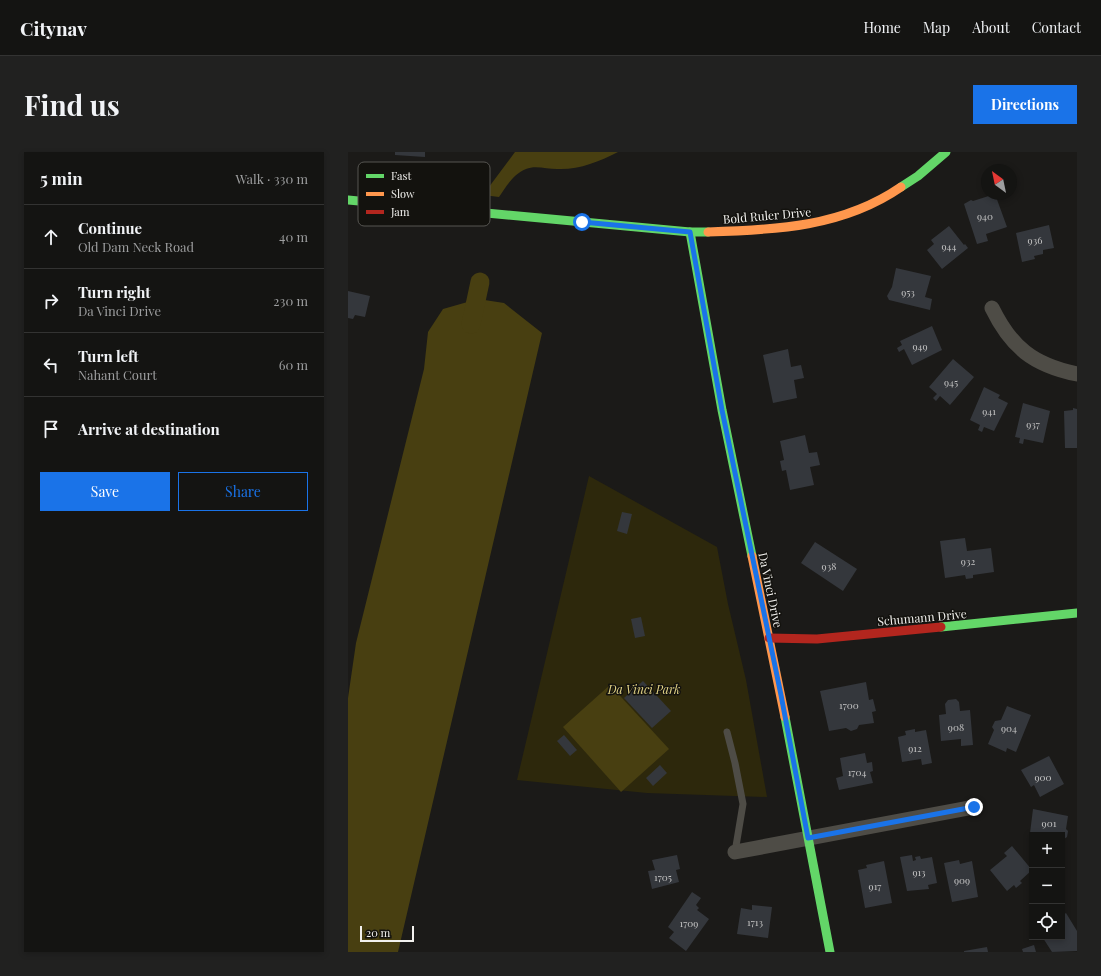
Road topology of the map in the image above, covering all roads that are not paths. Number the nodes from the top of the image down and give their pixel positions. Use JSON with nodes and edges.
{"nodes":[{"id":1,"x":946,"y":152,"type":"edge"},
{"id":2,"x":348,"y":200,"type":"edge"},
{"id":3,"x":358,"y":201,"type":"edge"},
{"id":4,"x":490,"y":213,"type":"edge"},
{"id":5,"x":690,"y":232,"type":"junction"},
{"id":6,"x":992,"y":308,"type":"dead end"},
{"id":7,"x":1077,"y":374,"type":"edge"},
{"id":8,"x":1077,"y":613,"type":"edge"},
{"id":9,"x":769,"y":638,"type":"junction"},
{"id":10,"x":727,"y":732,"type":"dead end"},
{"id":11,"x":974,"y":807,"type":"dead end"},
{"id":12,"x":808,"y":838,"type":"junction"},
{"id":13,"x":735,"y":852,"type":"joint"},
{"id":14,"x":830,"y":952,"type":"edge"}],
"edges":[{"from":1,"to":5,"type":"street","name":"Bold Ruler Drive"},
{"from":2,"to":3,"type":"street","name":"Bold Ruler Drive"},
{"from":4,"to":5,"type":"street","name":"Bold Ruler Drive"},
{"from":5,"to":9,"type":"street","name":"Da Vinci Drive"},
{"from":6,"to":7,"type":"street"},
{"from":8,"to":9,"type":"street","name":"Schumann Drive"},
{"from":9,"to":12,"type":"street","name":"Da Vinci Drive"},
{"from":10,"to":13,"type":"lane"},
{"from":11,"to":12,"type":"street"},
{"from":12,"to":13,"type":"street"},
{"from":12,"to":14,"type":"street","name":"Da Vinci Drive"}]}
